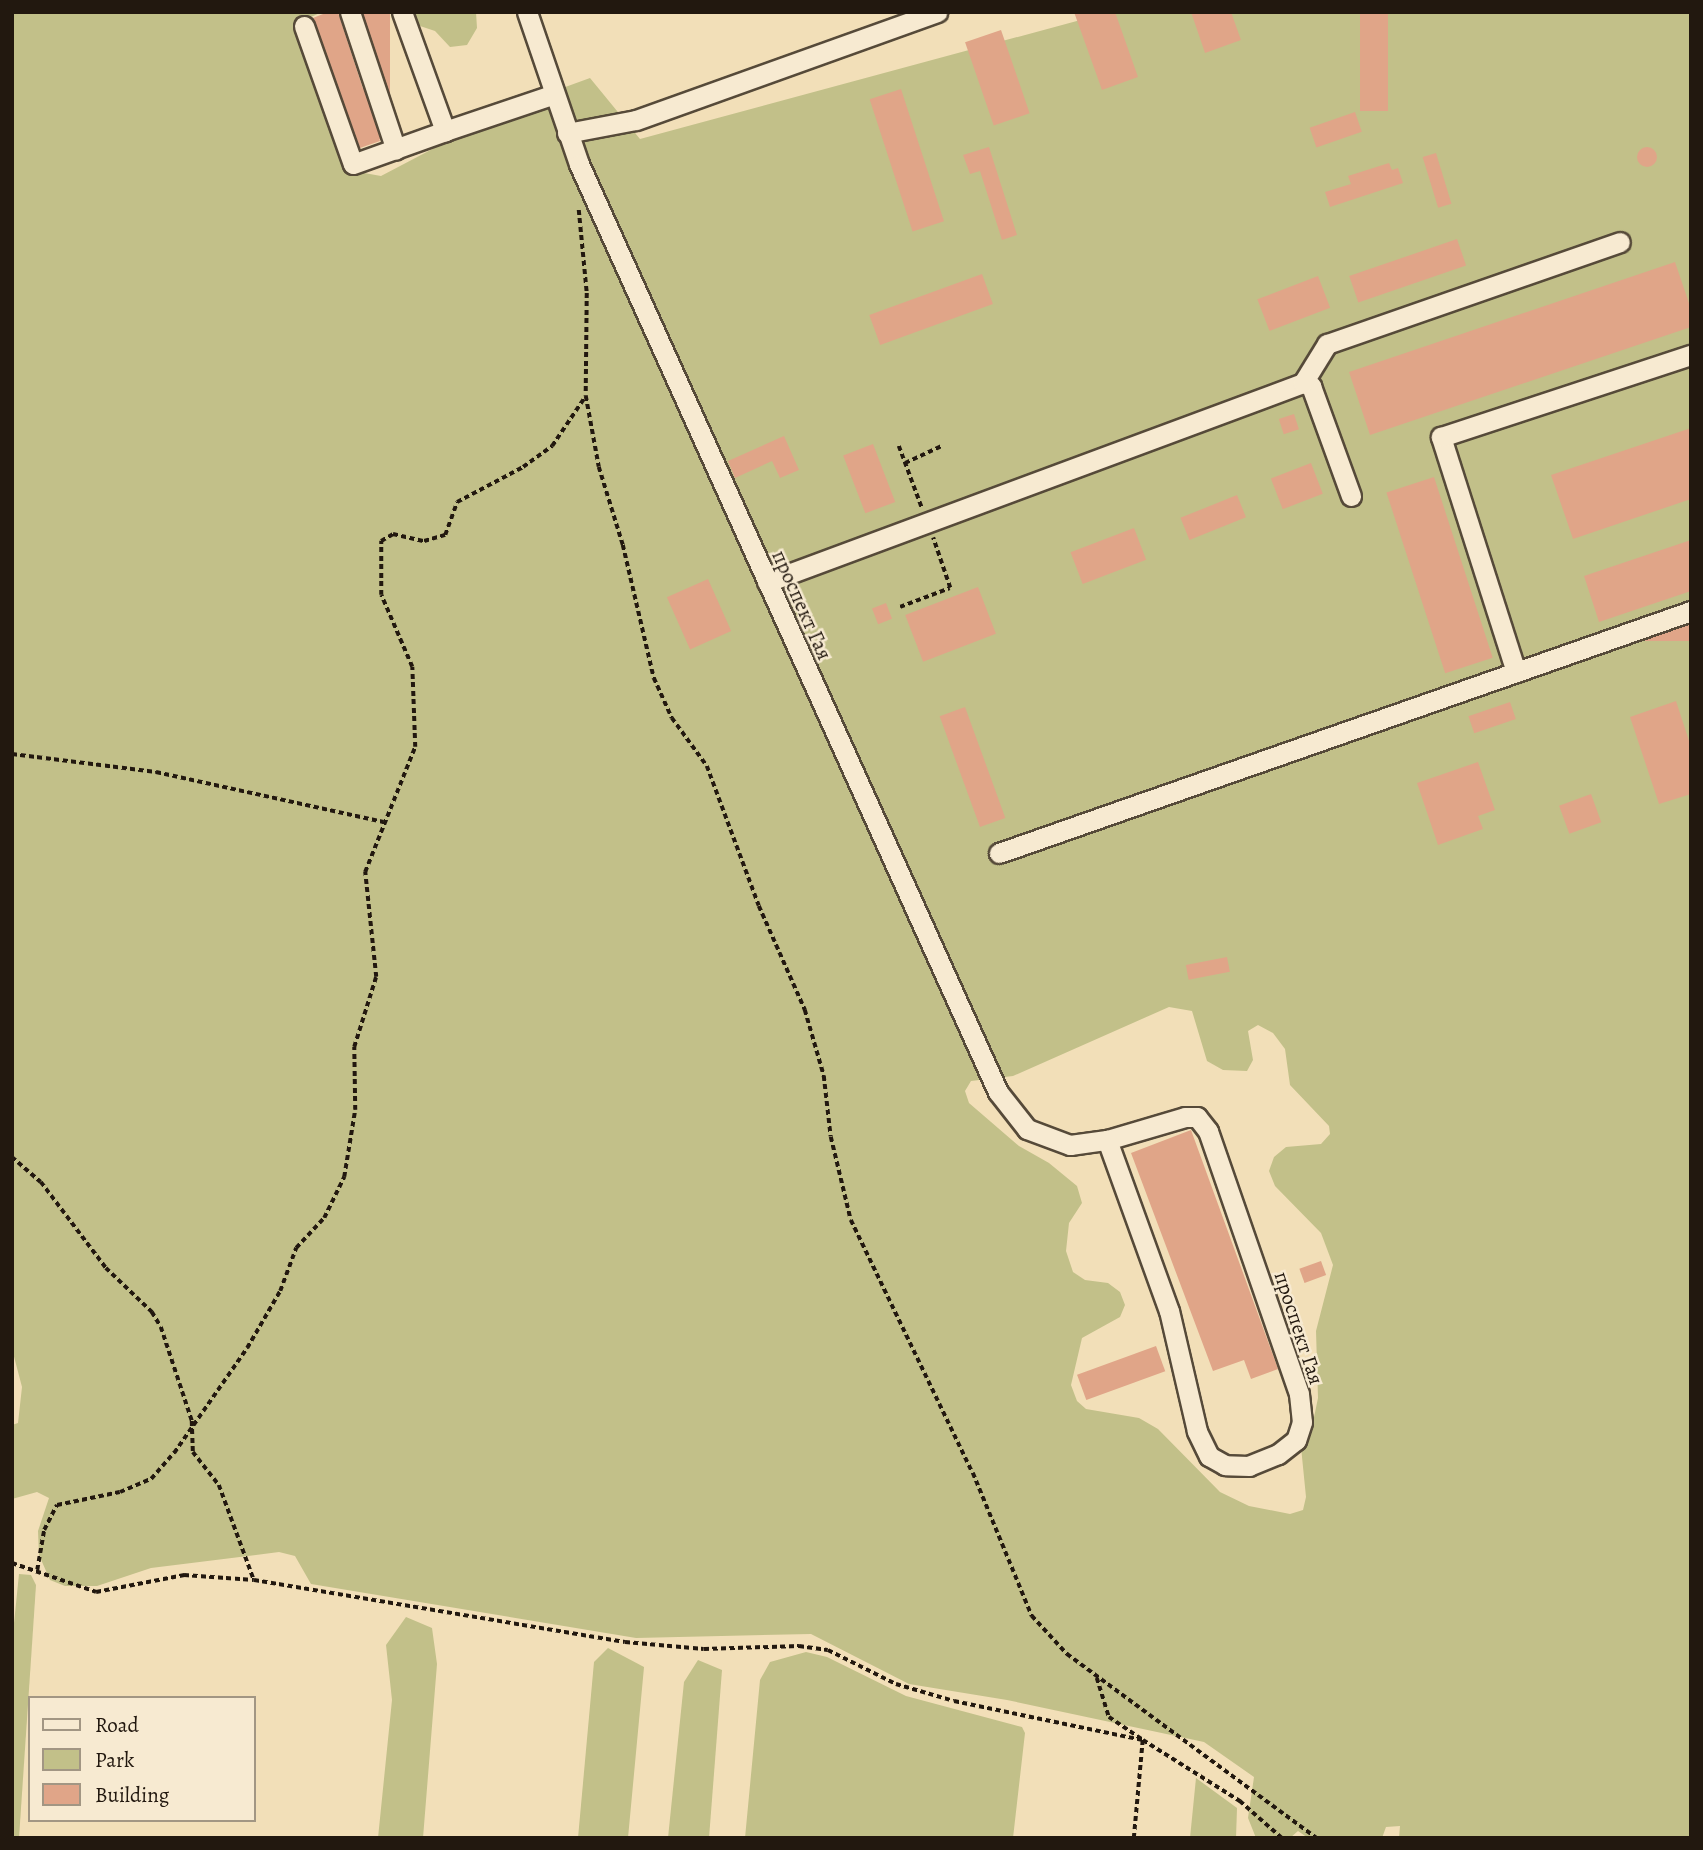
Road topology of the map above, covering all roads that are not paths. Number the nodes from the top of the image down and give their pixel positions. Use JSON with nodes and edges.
{"nodes":[{"id":1,"x":350,"y":12,"type":"edge"},
{"id":2,"x":402,"y":12,"type":"edge"},
{"id":3,"x":527,"y":12,"type":"edge"},
{"id":4,"x":937,"y":12,"type":"edge"},
{"id":5,"x":304,"y":26,"type":"dead end"},
{"id":6,"x":554,"y":94,"type":"junction"},
{"id":7,"x":445,"y":131,"type":"junction"},
{"id":8,"x":567,"y":133,"type":"junction"},
{"id":9,"x":396,"y":150,"type":"junction"},
{"id":10,"x":1620,"y":242,"type":"dead end"},
{"id":11,"x":1691,"y":355,"type":"edge"},
{"id":12,"x":1303,"y":383,"type":"junction"},
{"id":13,"x":1352,"y":496,"type":"dead end"},
{"id":14,"x":767,"y":582,"type":"junction"},
{"id":15,"x":1691,"y":611,"type":"edge"},
{"id":16,"x":1516,"y":672,"type":"junction"},
{"id":17,"x":999,"y":853,"type":"dead end"},
{"id":18,"x":1107,"y":1140,"type":"junction"}],
"edges":[{"from":1,"to":9,"type":"street"},
{"from":2,"to":7,"type":"street"},
{"from":3,"to":6,"type":"street","name":"проспект Гая"},
{"from":4,"to":8,"type":"street"},
{"from":5,"to":9,"type":"street"},
{"from":6,"to":7,"type":"street"},
{"from":6,"to":8,"type":"street","name":"проспект Гая"},
{"from":7,"to":9,"type":"street"},
{"from":8,"to":14,"type":"street","name":"проспект Гая"},
{"from":10,"to":12,"type":"street"},
{"from":11,"to":16,"type":"street"},
{"from":12,"to":13,"type":"street"},
{"from":12,"to":14,"type":"street"},
{"from":14,"to":18,"type":"street","name":"проспект Гая"},
{"from":15,"to":16,"type":"street"},
{"from":16,"to":17,"type":"street"},
{"from":18,"to":18,"type":"street","name":"проспект Гая"}]}
